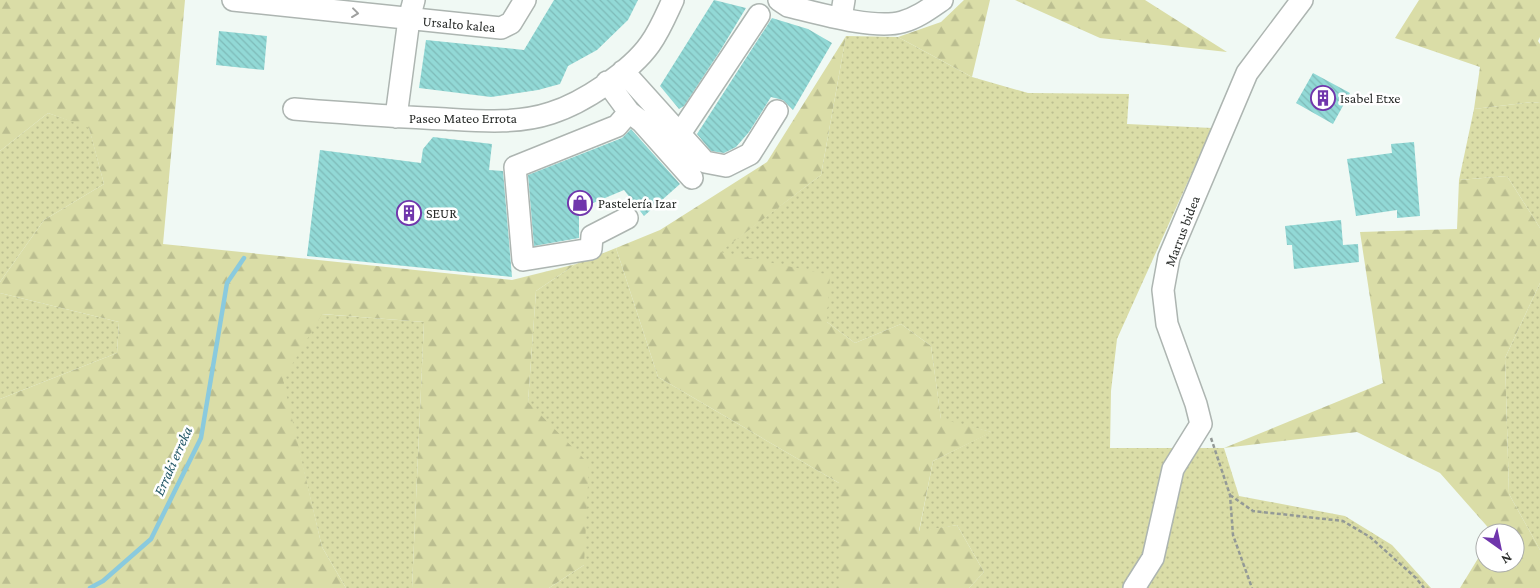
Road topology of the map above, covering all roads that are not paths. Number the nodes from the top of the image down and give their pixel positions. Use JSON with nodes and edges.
{"nodes":[{"id":1,"x":233,"y":0,"type":"edge"},
{"id":2,"x":525,"y":0,"type":"edge"},
{"id":3,"x":673,"y":0,"type":"edge"},
{"id":4,"x":779,"y":0,"type":"edge"},
{"id":5,"x":942,"y":0,"type":"edge"},
{"id":6,"x":1302,"y":0,"type":"edge"},
{"id":7,"x":307,"y":3,"type":"edge"},
{"id":8,"x":843,"y":7,"type":"edge"},
{"id":9,"x":411,"y":10,"type":"edge"},
{"id":10,"x":759,"y":15,"type":"dead end"},
{"id":11,"x":615,"y":77,"type":"junction"},
{"id":12,"x":294,"y":109,"type":"dead end"},
{"id":13,"x":777,"y":111,"type":"dead end"},
{"id":14,"x":628,"y":112,"type":"junction"},
{"id":15,"x":396,"y":117,"type":"junction"},
{"id":16,"x":679,"y":135,"type":"junction"},
{"id":17,"x":692,"y":178,"type":"dead end"},
{"id":18,"x":627,"y":218,"type":"dead end"},
{"id":19,"x":1134,"y":588,"type":"edge"}],
"edges":[{"from":1,"to":7,"type":"street","name":"Ursalto kalea"},
{"from":2,"to":9,"type":"street","name":"Ursalto kalea"},
{"from":3,"to":11,"type":"street","name":"Paseo Mateo Errota"},
{"from":4,"to":8,"type":"street"},
{"from":5,"to":8,"type":"street"},
{"from":6,"to":19,"type":"street","name":"Marrus bidea"},
{"from":7,"to":9,"type":"street","name":"Ursalto kalea","one_way":true},
{"from":9,"to":15,"type":"street","name":"Ursalto kalea"},
{"from":10,"to":16,"type":"street"},
{"from":11,"to":14,"type":"street"},
{"from":11,"to":15,"type":"street","name":"Paseo Mateo Errota"},
{"from":11,"to":16,"type":"street"},
{"from":12,"to":15,"type":"street","name":"Paseo Mateo Errota"},
{"from":13,"to":16,"type":"street"},
{"from":14,"to":17,"type":"street"},
{"from":14,"to":18,"type":"street"}]}
